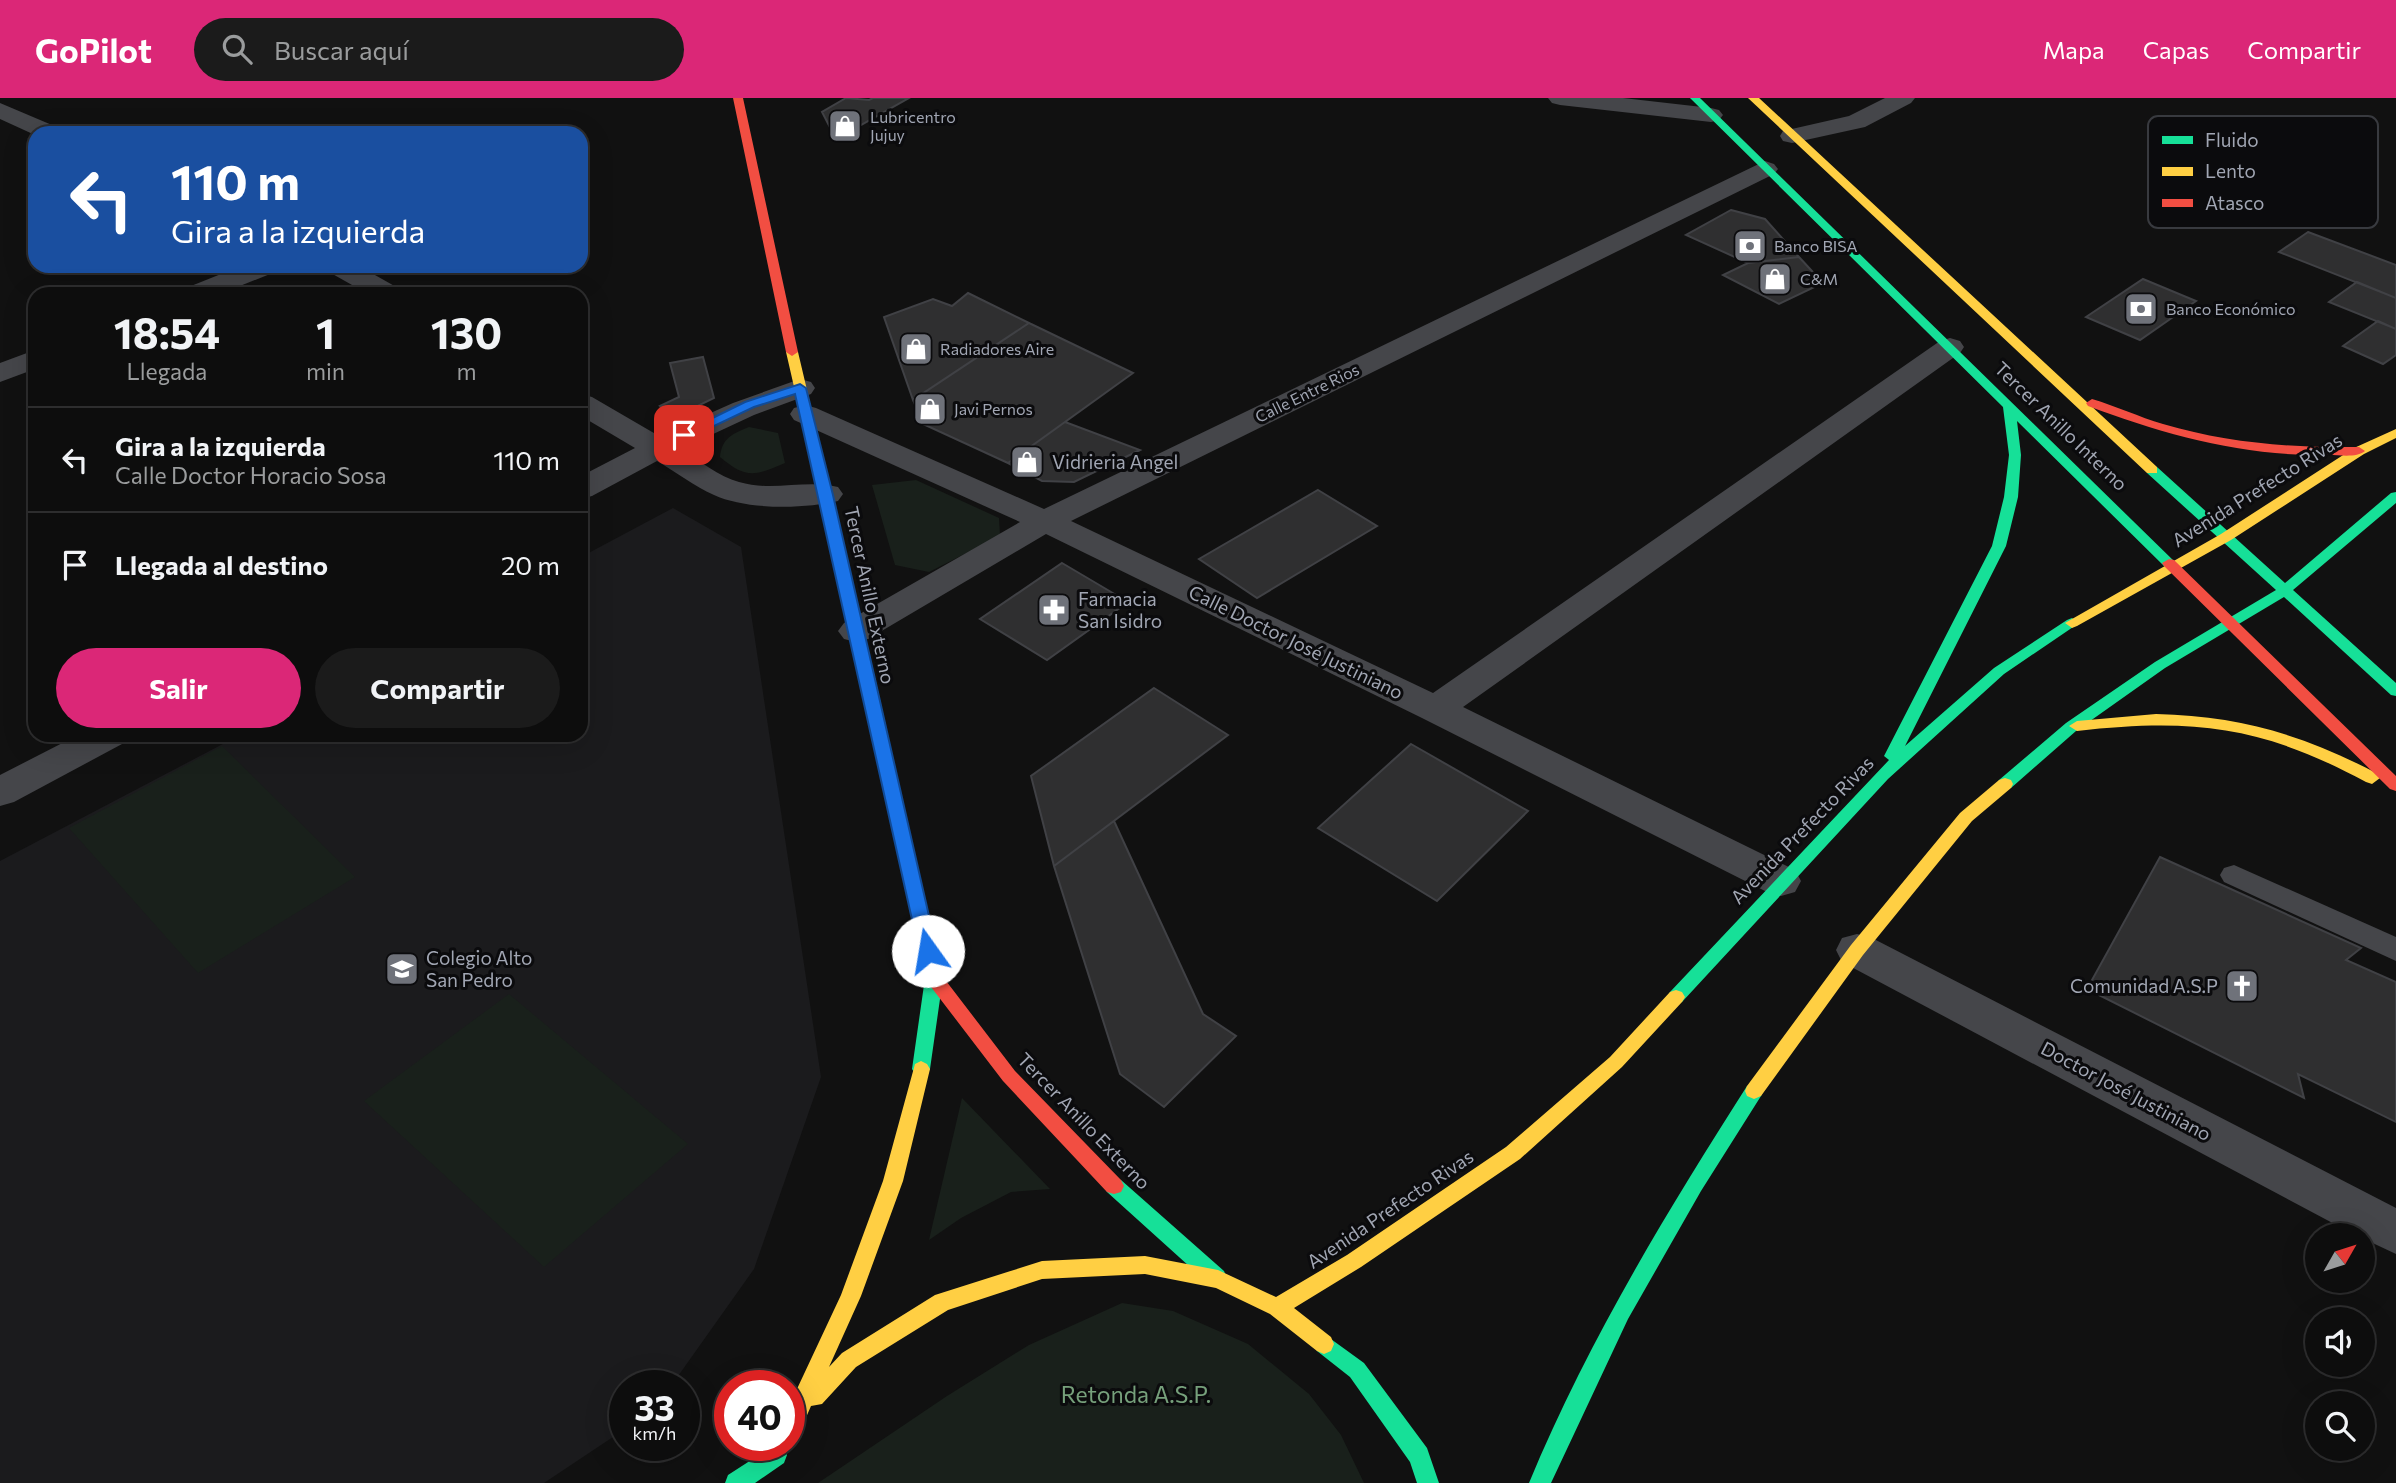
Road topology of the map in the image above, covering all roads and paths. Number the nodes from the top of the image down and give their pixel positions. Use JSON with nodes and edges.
{"nodes":[{"id":1,"x":738,"y":98,"type":"edge"},
{"id":2,"x":1560,"y":98,"type":"edge"},
{"id":3,"x":1753,"y":98,"type":"edge"},
{"id":4,"x":1903,"y":98,"type":"edge"},
{"id":5,"x":1703,"y":106,"type":"edge"},
{"id":6,"x":0,"y":110,"type":"edge"},
{"id":7,"x":35,"y":126,"type":"edge"},
{"id":8,"x":1792,"y":135,"type":"junction"},
{"id":9,"x":1765,"y":169,"type":"junction"},
{"id":10,"x":248,"y":273,"type":"edge"},
{"id":11,"x":351,"y":273,"type":"edge"},
{"id":12,"x":213,"y":287,"type":"edge"},
{"id":13,"x":376,"y":287,"type":"edge"},
{"id":14,"x":1950,"y":347,"type":"junction"},
{"id":15,"x":28,"y":362,"type":"edge"},
{"id":16,"x":0,"y":373,"type":"edge"},
{"id":17,"x":2067,"y":393,"type":"junction"},
{"id":18,"x":802,"y":401,"type":"junction"},
{"id":19,"x":2009,"y":404,"type":"junction"},
{"id":20,"x":588,"y":407,"type":"edge"},
{"id":21,"x":2396,"y":433,"type":"edge"},
{"id":22,"x":660,"y":448,"type":"junction"},
{"id":23,"x":2359,"y":451,"type":"junction"},
{"id":24,"x":588,"y":485,"type":"edge"},
{"id":25,"x":827,"y":495,"type":"junction"},
{"id":26,"x":2396,"y":496,"type":"edge"},
{"id":27,"x":1045,"y":522,"type":"junction"},
{"id":28,"x":2226,"y":537,"type":"junction"},
{"id":29,"x":2175,"y":567,"type":"junction"},
{"id":30,"x":2284,"y":592,"type":"junction"},
{"id":31,"x":2229,"y":623,"type":"junction"},
{"id":32,"x":856,"y":631,"type":"junction"},
{"id":33,"x":2396,"y":691,"type":"edge"},
{"id":34,"x":1435,"y":709,"type":"junction"},
{"id":35,"x":2071,"y":727,"type":"junction"},
{"id":36,"x":95,"y":742,"type":"edge"},
{"id":37,"x":1882,"y":775,"type":"junction"},
{"id":38,"x":2396,"y":785,"type":"edge"},
{"id":39,"x":0,"y":792,"type":"edge"},
{"id":40,"x":2396,"y":793,"type":"edge"},
{"id":41,"x":2234,"y":875,"type":"dead end"},
{"id":42,"x":1781,"y":881,"type":"junction"},
{"id":43,"x":1857,"y":950,"type":"junction"},
{"id":44,"x":2396,"y":950,"type":"edge"},
{"id":45,"x":934,"y":978,"type":"junction"},
{"id":46,"x":2396,"y":1232,"type":"edge"},
{"id":47,"x":1218,"y":1279,"type":"junction"},
{"id":48,"x":1277,"y":1307,"type":"junction"},
{"id":49,"x":805,"y":1396,"type":"edge"},
{"id":50,"x":805,"y":1410,"type":"edge"},
{"id":51,"x":764,"y":1461,"type":"edge"},
{"id":52,"x":774,"y":1461,"type":"edge"},
{"id":53,"x":736,"y":1483,"type":"edge"},
{"id":54,"x":765,"y":1483,"type":"edge"},
{"id":55,"x":1428,"y":1483,"type":"edge"},
{"id":56,"x":1540,"y":1483,"type":"edge"}],
"edges":[{"from":1,"to":18,"type":"main road","name":"Tercer Anillo Externo"},
{"from":2,"to":5,"type":"street"},
{"from":3,"to":8,"type":"main road","name":"Tercer Anillo Interno"},
{"from":4,"to":8,"type":"street"},
{"from":5,"to":9,"type":"main road","name":"Tercer Anillo Interno"},
{"from":6,"to":7,"type":"street"},
{"from":8,"to":17,"type":"main road","name":"Tercer Anillo Interno"},
{"from":9,"to":14,"type":"main road","name":"Tercer Anillo Interno"},
{"from":9,"to":27,"type":"street","name":"Calle Entre Rios"},
{"from":10,"to":12,"type":"street"},
{"from":11,"to":13,"type":"street"},
{"from":14,"to":19,"type":"main road","name":"Tercer Anillo Interno"},
{"from":14,"to":34,"type":"street"},
{"from":15,"to":16,"type":"street"},
{"from":17,"to":23,"type":"main road"},
{"from":17,"to":28,"type":"main road","name":"Tercer Anillo Interno"},
{"from":18,"to":22,"type":"street"},
{"from":18,"to":25,"type":"main road","name":"Tercer Anillo Externo"},
{"from":18,"to":27,"type":"street","name":"Calle Doctor José Justiniano"},
{"from":19,"to":29,"type":"main road","name":"Tercer Anillo Interno"},
{"from":19,"to":37,"type":"main road"},
{"from":20,"to":22,"type":"street"},
{"from":21,"to":23,"type":"main road","name":"Avenida Prefecto Rivas"},
{"from":22,"to":24,"type":"street"},
{"from":22,"to":25,"type":"street"},
{"from":23,"to":28,"type":"main road","name":"Avenida Prefecto Rivas"},
{"from":25,"to":32,"type":"main road","name":"Tercer Anillo Externo"},
{"from":26,"to":30,"type":"main road"},
{"from":27,"to":32,"type":"street","name":"Calle Entre Rios"},
{"from":27,"to":34,"type":"street","name":"Calle Doctor José Justiniano"},
{"from":28,"to":29,"type":"main road","name":"Avenida Prefecto Rivas"},
{"from":28,"to":30,"type":"main road","name":"Tercer Anillo Interno"},
{"from":29,"to":31,"type":"main road","name":"Tercer Anillo Interno"},
{"from":29,"to":37,"type":"main road","name":"Avenida Prefecto Rivas"},
{"from":30,"to":31,"type":"main road"},
{"from":30,"to":33,"type":"main road","name":"Tercer Anillo Interno"},
{"from":31,"to":35,"type":"main road"},
{"from":31,"to":38,"type":"main road","name":"Tercer Anillo Interno"},
{"from":32,"to":45,"type":"main road","name":"Tercer Anillo Externo"},
{"from":34,"to":42,"type":"street","name":"Calle Doctor José Justiniano"},
{"from":35,"to":40,"type":"main road"},
{"from":35,"to":43,"type":"main road"},
{"from":36,"to":39,"type":"street"},
{"from":37,"to":42,"type":"main road","name":"Avenida Prefecto Rivas"},
{"from":41,"to":44,"type":"lane"},
{"from":42,"to":48,"type":"main road","name":"Avenida Prefecto Rivas"},
{"from":43,"to":46,"type":"street","name":"Doctor José Justiniano"},
{"from":43,"to":56,"type":"main road"},
{"from":45,"to":47,"type":"main road","name":"Tercer Anillo Externo"},
{"from":45,"to":49,"type":"main road","name":"Tercer Anillo Externo"},
{"from":47,"to":48,"type":"main road"},
{"from":47,"to":50,"type":"main road"},
{"from":48,"to":55,"type":"main road"},
{"from":51,"to":53,"type":"main road"},
{"from":52,"to":54,"type":"main road"}]}
